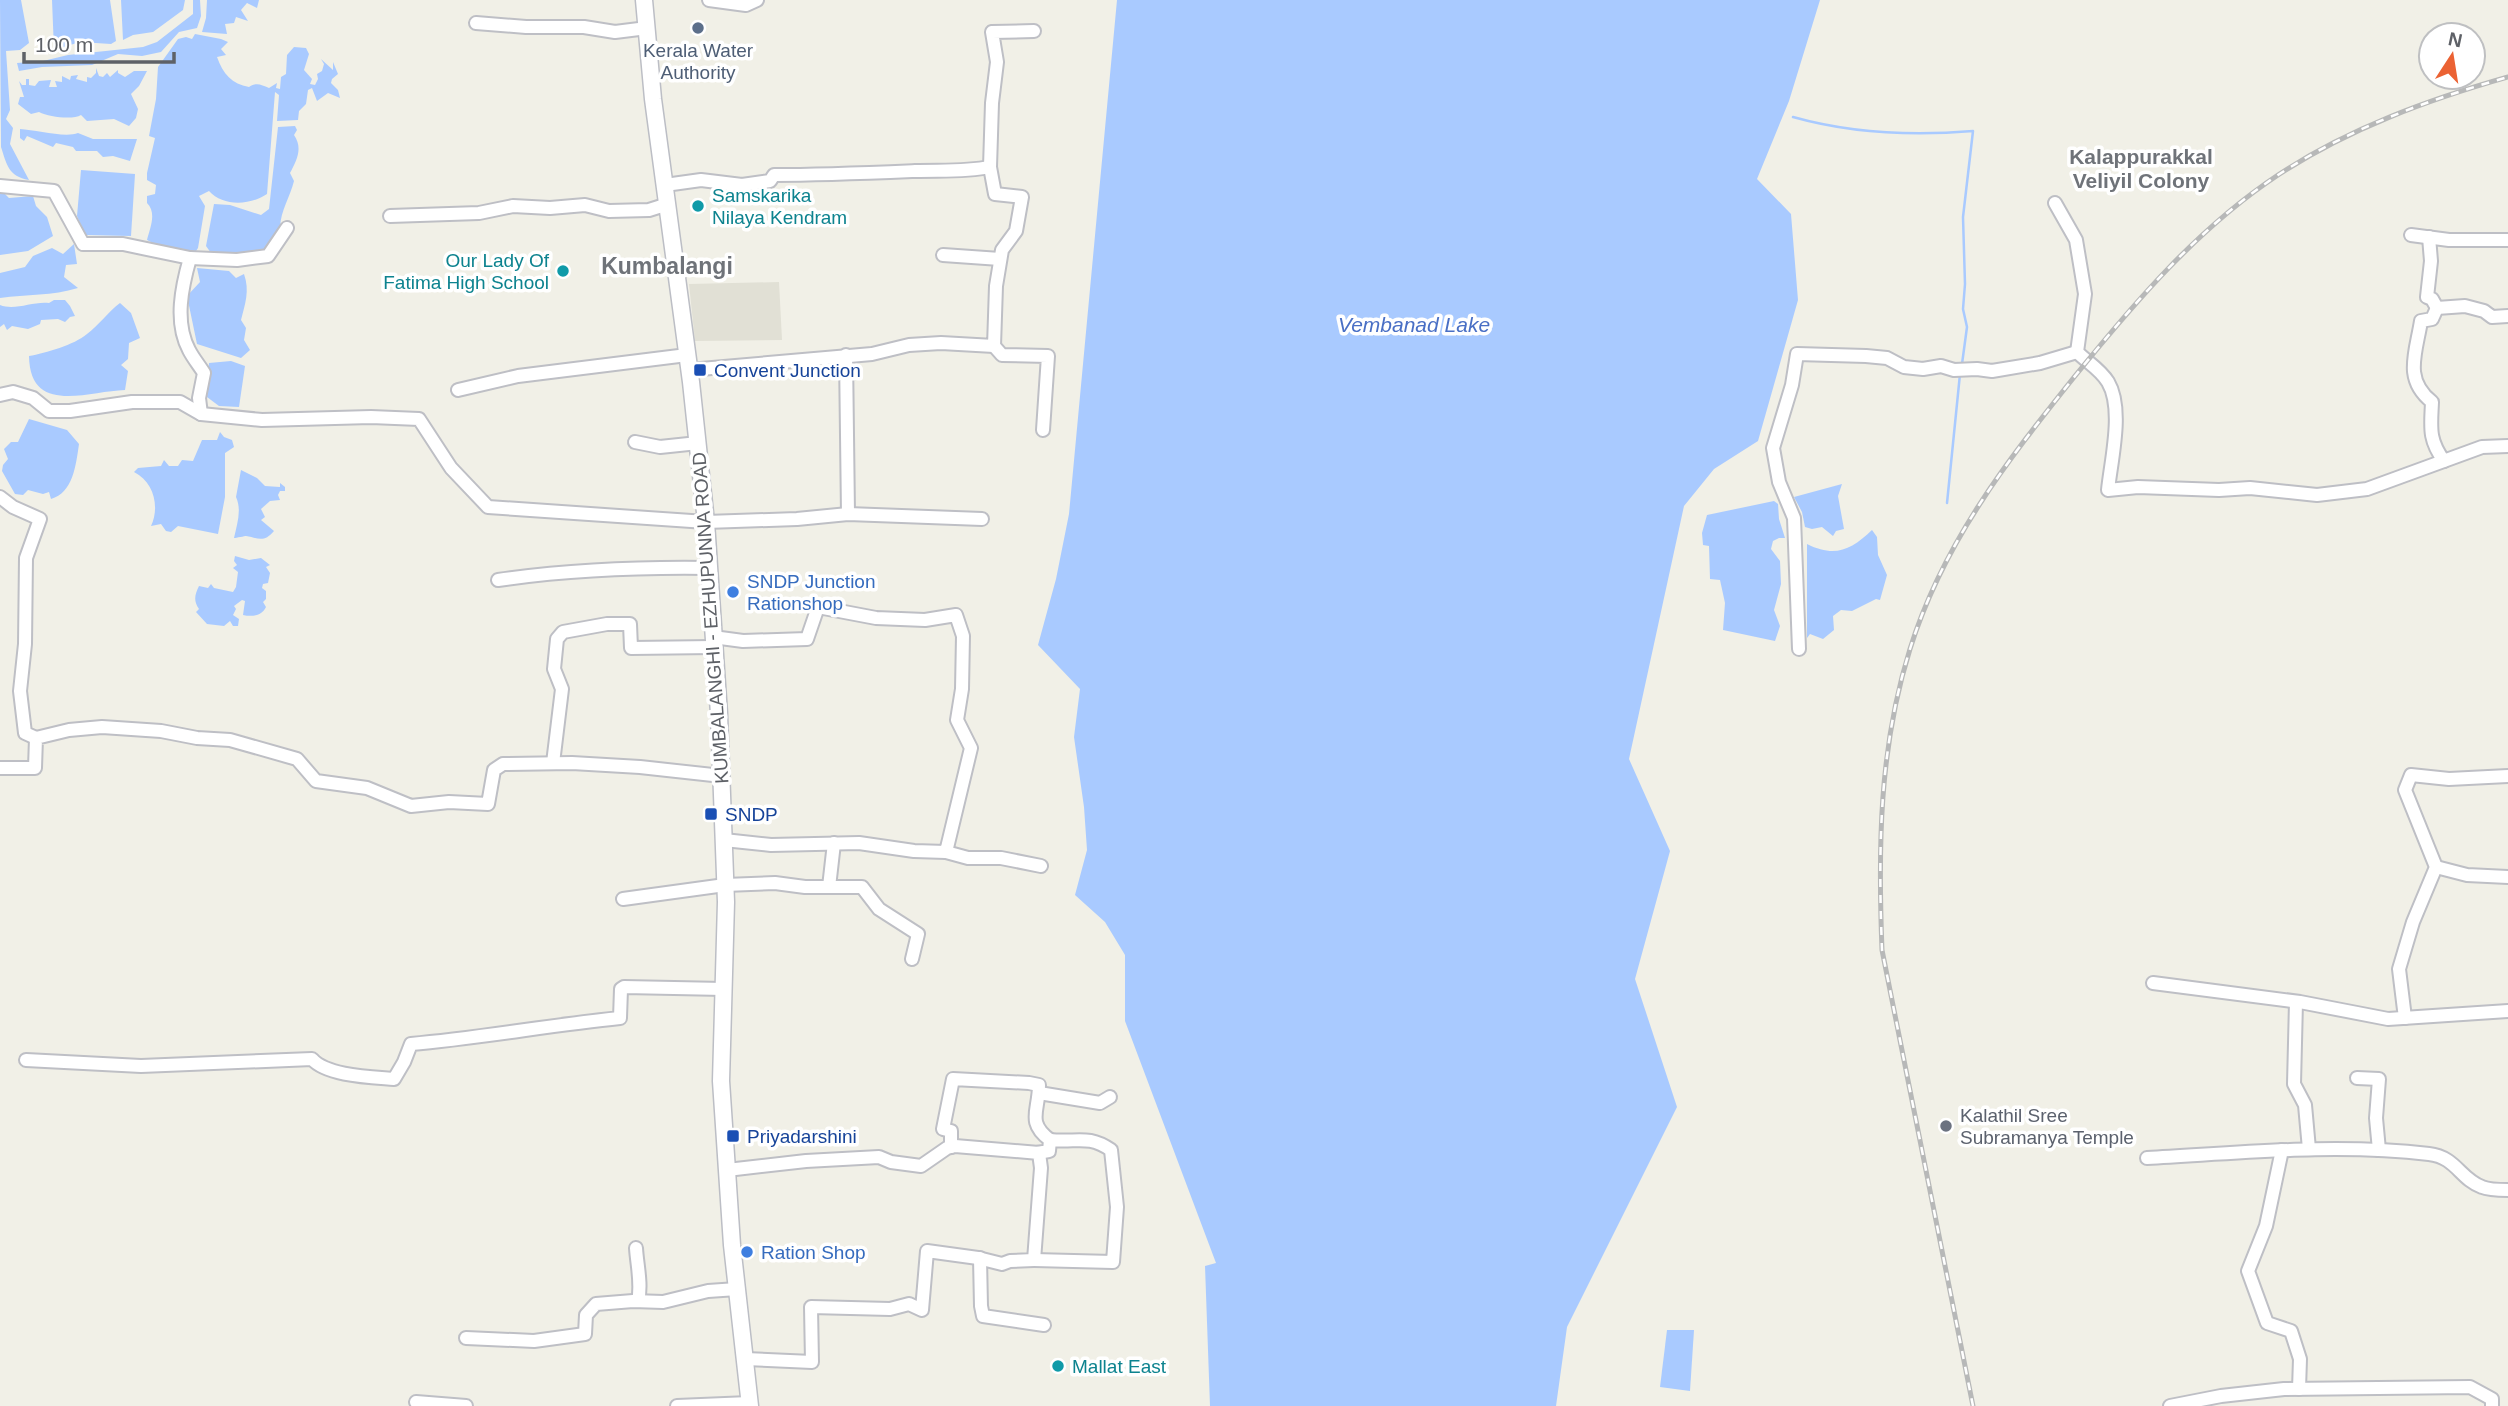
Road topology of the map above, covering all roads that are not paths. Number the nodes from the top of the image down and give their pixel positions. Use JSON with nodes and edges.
{"nodes":[{"id":1,"x":644,"y":0,"type":"edge"},
{"id":2,"x":709,"y":0,"type":"edge"},
{"id":3,"x":757,"y":0,"type":"edge"},
{"id":4,"x":476,"y":23,"type":"dead end"},
{"id":5,"x":647,"y":28,"type":"junction"},
{"id":6,"x":1034,"y":31,"type":"dead end"},
{"id":7,"x":990,"y":167,"type":"junction"},
{"id":8,"x":665,"y":185,"type":"junction"},
{"id":9,"x":0,"y":186,"type":"edge"},
{"id":10,"x":2055,"y":202,"type":"dead end"},
{"id":11,"x":668,"y":204,"type":"junction"},
{"id":12,"x":390,"y":216,"type":"dead end"},
{"id":13,"x":287,"y":228,"type":"dead end"},
{"id":14,"x":2411,"y":235,"type":"dead end"},
{"id":15,"x":2429,"y":237,"type":"junction"},
{"id":16,"x":2508,"y":240,"type":"edge"},
{"id":17,"x":943,"y":255,"type":"dead end"},
{"id":18,"x":190,"y":258,"type":"junction"},
{"id":19,"x":1000,"y":259,"type":"junction"},
{"id":20,"x":2437,"y":308,"type":"junction"},
{"id":21,"x":2508,"y":316,"type":"edge"},
{"id":22,"x":994,"y":346,"type":"junction"},
{"id":23,"x":2077,"y":352,"type":"junction"},
{"id":24,"x":846,"y":355,"type":"junction"},
{"id":25,"x":688,"y":362,"type":"junction"},
{"id":26,"x":458,"y":390,"type":"dead end"},
{"id":27,"x":0,"y":395,"type":"edge"},
{"id":28,"x":201,"y":414,"type":"junction"},
{"id":29,"x":1043,"y":430,"type":"dead end"},
{"id":30,"x":635,"y":442,"type":"dead end"},
{"id":31,"x":698,"y":443,"type":"junction"},
{"id":32,"x":2508,"y":446,"type":"edge"},
{"id":33,"x":2444,"y":461,"type":"junction"},
{"id":34,"x":0,"y":497,"type":"edge"},
{"id":35,"x":848,"y":514,"type":"junction"},
{"id":36,"x":982,"y":519,"type":"dead end"},
{"id":37,"x":706,"y":522,"type":"junction"},
{"id":38,"x":709,"y":568,"type":"junction"},
{"id":39,"x":498,"y":580,"type":"dead end"},
{"id":40,"x":714,"y":642,"type":"junction"},
{"id":41,"x":1799,"y":649,"type":"dead end"},
{"id":42,"x":36,"y":738,"type":"junction"},
{"id":43,"x":553,"y":763,"type":"junction"},
{"id":44,"x":0,"y":768,"type":"edge"},
{"id":45,"x":722,"y":776,"type":"junction"},
{"id":46,"x":2508,"y":776,"type":"edge"},
{"id":47,"x":724,"y":840,"type":"junction"},
{"id":48,"x":834,"y":843,"type":"junction"},
{"id":49,"x":946,"y":852,"type":"junction"},
{"id":50,"x":1041,"y":866,"type":"dead end"},
{"id":51,"x":2436,"y":867,"type":"junction"},
{"id":52,"x":2508,"y":877,"type":"edge"},
{"id":53,"x":726,"y":885,"type":"junction"},
{"id":54,"x":829,"y":887,"type":"junction"},
{"id":55,"x":623,"y":899,"type":"dead end"},
{"id":56,"x":912,"y":959,"type":"dead end"},
{"id":57,"x":2153,"y":983,"type":"dead end"},
{"id":58,"x":724,"y":989,"type":"junction"},
{"id":59,"x":2296,"y":1002,"type":"junction"},
{"id":60,"x":2508,"y":1011,"type":"edge"},
{"id":61,"x":2405,"y":1018,"type":"junction"},
{"id":62,"x":26,"y":1060,"type":"dead end"},
{"id":63,"x":2357,"y":1078,"type":"dead end"},
{"id":64,"x":1039,"y":1093,"type":"junction"},
{"id":65,"x":1110,"y":1097,"type":"dead end"},
{"id":66,"x":1050,"y":1140,"type":"junction"},
{"id":67,"x":951,"y":1147,"type":"junction"},
{"id":68,"x":2309,"y":1149,"type":"junction"},
{"id":69,"x":2282,"y":1150,"type":"junction"},
{"id":70,"x":2379,"y":1150,"type":"junction"},
{"id":71,"x":1037,"y":1153,"type":"junction"},
{"id":72,"x":2147,"y":1158,"type":"dead end"},
{"id":73,"x":727,"y":1170,"type":"junction"},
{"id":74,"x":2508,"y":1190,"type":"edge"},
{"id":75,"x":636,"y":1248,"type":"dead end"},
{"id":76,"x":980,"y":1258,"type":"junction"},
{"id":77,"x":1034,"y":1260,"type":"junction"},
{"id":78,"x":737,"y":1289,"type":"junction"},
{"id":79,"x":638,"y":1301,"type":"junction"},
{"id":80,"x":1044,"y":1325,"type":"dead end"},
{"id":81,"x":466,"y":1338,"type":"dead end"},
{"id":82,"x":745,"y":1360,"type":"junction"},
{"id":83,"x":2299,"y":1389,"type":"junction"},
{"id":84,"x":415,"y":1402,"type":"dead end"},
{"id":85,"x":749,"y":1404,"type":"edge"},
{"id":86,"x":466,"y":1406,"type":"edge"},
{"id":87,"x":677,"y":1406,"type":"edge"},
{"id":88,"x":2170,"y":1406,"type":"edge"},
{"id":89,"x":2491,"y":1406,"type":"edge"}],
"edges":[{"from":1,"to":5,"type":"main road","name":"KUMBALANGHI - EZHUPUNNA ROAD"},
{"from":2,"to":3,"type":"street"},
{"from":4,"to":5,"type":"street"},
{"from":5,"to":8,"type":"main road","name":"KUMBALANGHI - EZHUPUNNA ROAD"},
{"from":6,"to":7,"type":"street"},
{"from":7,"to":8,"type":"street"},
{"from":7,"to":19,"type":"street"},
{"from":8,"to":11,"type":"main road","name":"KUMBALANGHI - EZHUPUNNA ROAD"},
{"from":9,"to":18,"type":"street"},
{"from":10,"to":23,"type":"street"},
{"from":11,"to":12,"type":"street"},
{"from":11,"to":25,"type":"main road","name":"KUMBALANGHI - EZHUPUNNA ROAD"},
{"from":13,"to":18,"type":"street"},
{"from":14,"to":15,"type":"street"},
{"from":15,"to":16,"type":"street"},
{"from":15,"to":20,"type":"street"},
{"from":17,"to":19,"type":"street"},
{"from":18,"to":28,"type":"street"},
{"from":19,"to":22,"type":"street"},
{"from":20,"to":21,"type":"street"},
{"from":20,"to":33,"type":"street"},
{"from":22,"to":24,"type":"street"},
{"from":22,"to":29,"type":"street"},
{"from":23,"to":33,"type":"street"},
{"from":23,"to":41,"type":"street"},
{"from":24,"to":25,"type":"street"},
{"from":24,"to":35,"type":"street"},
{"from":25,"to":26,"type":"street"},
{"from":25,"to":31,"type":"main road","name":"KUMBALANGHI - EZHUPUNNA ROAD"},
{"from":27,"to":28,"type":"street"},
{"from":28,"to":37,"type":"street"},
{"from":30,"to":31,"type":"street"},
{"from":31,"to":37,"type":"main road","name":"KUMBALANGHI - EZHUPUNNA ROAD"},
{"from":32,"to":33,"type":"street"},
{"from":34,"to":42,"type":"street"},
{"from":35,"to":36,"type":"street"},
{"from":35,"to":37,"type":"street"},
{"from":37,"to":38,"type":"main road","name":"KUMBALANGHI - EZHUPUNNA ROAD"},
{"from":38,"to":39,"type":"street"},
{"from":38,"to":40,"type":"main road","name":"KUMBALANGHI - EZHUPUNNA ROAD"},
{"from":40,"to":43,"type":"street"},
{"from":40,"to":45,"type":"main road","name":"KUMBALANGHI - EZHUPUNNA ROAD"},
{"from":40,"to":49,"type":"street"},
{"from":42,"to":43,"type":"street"},
{"from":42,"to":44,"type":"street"},
{"from":43,"to":45,"type":"street"},
{"from":45,"to":47,"type":"main road","name":"KUMBALANGHI - EZHUPUNNA ROAD"},
{"from":46,"to":51,"type":"street"},
{"from":47,"to":48,"type":"street"},
{"from":47,"to":53,"type":"main road","name":"KUMBALANGHI - EZHUPUNNA ROAD"},
{"from":48,"to":49,"type":"street"},
{"from":48,"to":54,"type":"street"},
{"from":49,"to":50,"type":"street"},
{"from":51,"to":52,"type":"street"},
{"from":51,"to":61,"type":"street"},
{"from":53,"to":54,"type":"street"},
{"from":53,"to":55,"type":"street"},
{"from":53,"to":58,"type":"main road","name":"KUMBALANGHI - EZHUPUNNA ROAD"},
{"from":54,"to":56,"type":"street"},
{"from":57,"to":59,"type":"street"},
{"from":58,"to":62,"type":"street"},
{"from":58,"to":73,"type":"main road","name":"KUMBALANGHI - EZHUPUNNA ROAD"},
{"from":59,"to":61,"type":"street"},
{"from":59,"to":68,"type":"street"},
{"from":60,"to":61,"type":"street"},
{"from":63,"to":70,"type":"street"},
{"from":64,"to":65,"type":"street"},
{"from":64,"to":66,"type":"street"},
{"from":64,"to":67,"type":"street"},
{"from":66,"to":71,"type":"street"},
{"from":66,"to":77,"type":"street"},
{"from":67,"to":71,"type":"street"},
{"from":67,"to":73,"type":"street"},
{"from":68,"to":69,"type":"street"},
{"from":68,"to":70,"type":"street"},
{"from":69,"to":72,"type":"street"},
{"from":69,"to":83,"type":"street"},
{"from":70,"to":74,"type":"street"},
{"from":71,"to":77,"type":"street"},
{"from":73,"to":78,"type":"main road","name":"KUMBALANGHI - EZHUPUNNA ROAD"},
{"from":75,"to":79,"type":"street"},
{"from":76,"to":77,"type":"street"},
{"from":76,"to":80,"type":"street"},
{"from":76,"to":82,"type":"street"},
{"from":78,"to":79,"type":"street"},
{"from":78,"to":82,"type":"main road","name":"KUMBALANGHI - EZHUPUNNA ROAD"},
{"from":79,"to":81,"type":"street"},
{"from":82,"to":85,"type":"main road","name":"KUMBALANGHI - EZHUPUNNA ROAD"},
{"from":83,"to":88,"type":"street"},
{"from":83,"to":89,"type":"street"},
{"from":84,"to":86,"type":"street"},
{"from":85,"to":87,"type":"street"}]}
